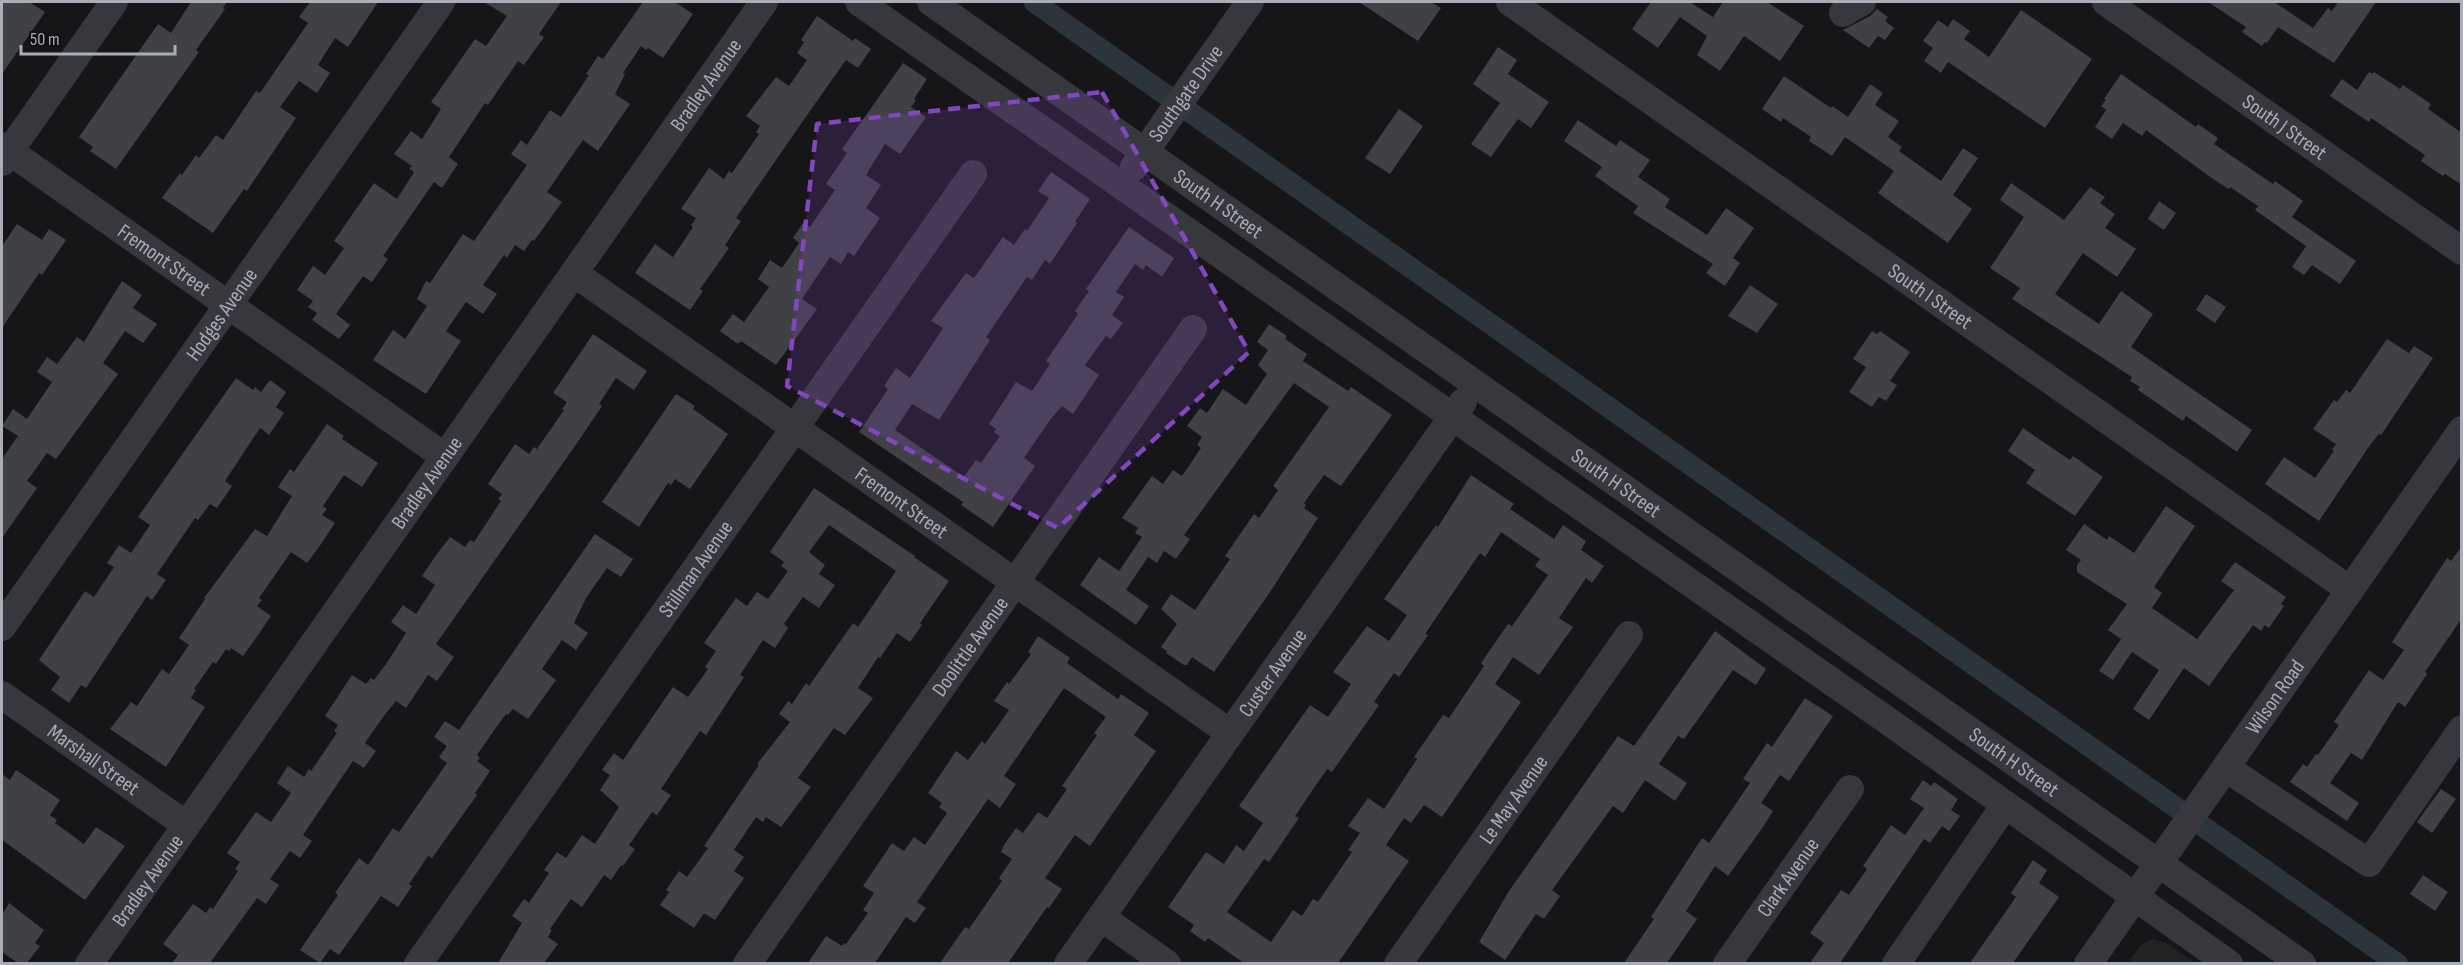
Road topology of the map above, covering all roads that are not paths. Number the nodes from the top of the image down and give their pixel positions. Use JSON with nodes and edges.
{"nodes":[{"id":1,"x":114,"y":2,"type":"edge"},
{"id":2,"x":441,"y":2,"type":"edge"},
{"id":3,"x":764,"y":2,"type":"edge"},
{"id":4,"x":859,"y":2,"type":"edge"},
{"id":5,"x":931,"y":2,"type":"edge"},
{"id":6,"x":1250,"y":2,"type":"edge"},
{"id":7,"x":1510,"y":2,"type":"edge"},
{"id":8,"x":2106,"y":2,"type":"edge"},
{"id":9,"x":1144,"y":152,"type":"junction"},
{"id":10,"x":4,"y":153,"type":"edge"},
{"id":11,"x":973,"y":174,"type":"dead end"},
{"id":12,"x":1120,"y":186,"type":"junction"},
{"id":13,"x":2462,"y":251,"type":"edge"},
{"id":14,"x":574,"y":273,"type":"junction"},
{"id":15,"x":228,"y":304,"type":"junction"},
{"id":16,"x":1193,"y":329,"type":"dead end"},
{"id":17,"x":1478,"y":384,"type":"junction"},
{"id":18,"x":1452,"y":416,"type":"junction"},
{"id":19,"x":795,"y":428,"type":"junction"},
{"id":20,"x":2462,"y":430,"type":"edge"},
{"id":21,"x":445,"y":457,"type":"junction"},
{"id":22,"x":1016,"y":582,"type":"junction"},
{"id":23,"x":2350,"y":590,"type":"junction"},
{"id":24,"x":2,"y":627,"type":"edge"},
{"id":25,"x":1629,"y":634,"type":"dead end"},
{"id":26,"x":2,"y":695,"type":"edge"},
{"id":27,"x":2462,"y":729,"type":"edge"},
{"id":28,"x":1230,"y":733,"type":"junction"},
{"id":29,"x":2226,"y":768,"type":"junction"},
{"id":30,"x":1850,"y":789,"type":"dead end"},
{"id":31,"x":2006,"y":805,"type":"junction"},
{"id":32,"x":186,"y":825,"type":"junction"},
{"id":33,"x":2158,"y":862,"type":"junction"},
{"id":34,"x":2134,"y":897,"type":"junction"},
{"id":35,"x":1101,"y":917,"type":"junction"},
{"id":36,"x":2099,"y":959,"type":"edge"},
{"id":37,"x":2218,"y":960,"type":"edge"},
{"id":38,"x":89,"y":963,"type":"edge"},
{"id":39,"x":418,"y":963,"type":"edge"},
{"id":40,"x":747,"y":963,"type":"edge"},
{"id":41,"x":1068,"y":963,"type":"edge"},
{"id":42,"x":1167,"y":963,"type":"edge"},
{"id":43,"x":1398,"y":963,"type":"edge"},
{"id":44,"x":1727,"y":963,"type":"edge"},
{"id":45,"x":1896,"y":963,"type":"edge"},
{"id":46,"x":2302,"y":963,"type":"edge"}],
"edges":[{"from":1,"to":10,"type":"street"},
{"from":2,"to":15,"type":"street","name":"Hodges Avenue"},
{"from":3,"to":14,"type":"street","name":"Bradley Avenue"},
{"from":4,"to":12,"type":"street","name":"South H Street"},
{"from":5,"to":9,"type":"street","name":"South H Street"},
{"from":6,"to":9,"type":"street","name":"Southgate Drive"},
{"from":7,"to":23,"type":"street","name":"South I Street"},
{"from":8,"to":13,"type":"street","name":"South J Street"},
{"from":9,"to":12,"type":"street","name":"Southgate Drive"},
{"from":9,"to":17,"type":"street","name":"South H Street"},
{"from":10,"to":15,"type":"street","name":"Fremont Street"},
{"from":11,"to":19,"type":"street","name":"Stillman Avenue"},
{"from":12,"to":18,"type":"street","name":"South H Street"},
{"from":14,"to":19,"type":"street","name":"Fremont Street"},
{"from":14,"to":21,"type":"street","name":"Bradley Avenue"},
{"from":15,"to":21,"type":"street","name":"Fremont Street"},
{"from":15,"to":24,"type":"street","name":"Hodges Avenue"},
{"from":16,"to":22,"type":"street","name":"Doolittle Avenue"},
{"from":17,"to":18,"type":"street","name":"Custer Avenue"},
{"from":17,"to":33,"type":"street","name":"South H Street"},
{"from":18,"to":28,"type":"street","name":"Custer Avenue"},
{"from":18,"to":31,"type":"street","name":"South H Street"},
{"from":19,"to":22,"type":"street","name":"Fremont Street"},
{"from":19,"to":39,"type":"street","name":"Stillman Avenue"},
{"from":20,"to":23,"type":"street","name":"Wilson Road"},
{"from":21,"to":32,"type":"street","name":"Bradley Avenue"},
{"from":22,"to":28,"type":"street","name":"Fremont Street"},
{"from":22,"to":40,"type":"street","name":"Doolittle Avenue"},
{"from":23,"to":29,"type":"street","name":"Wilson Road"},
{"from":25,"to":43,"type":"street","name":"Le May Avenue"},
{"from":26,"to":32,"type":"street","name":"Marshall Street"},
{"from":27,"to":29,"type":"street"},
{"from":28,"to":35,"type":"street","name":"Custer Avenue"},
{"from":29,"to":33,"type":"street","name":"Wilson Road"},
{"from":30,"to":44,"type":"street","name":"Clark Avenue"},
{"from":31,"to":34,"type":"street","name":"South H Street"},
{"from":31,"to":45,"type":"street"},
{"from":32,"to":38,"type":"street","name":"Bradley Avenue"},
{"from":33,"to":34,"type":"street","name":"Wilson Road"},
{"from":33,"to":46,"type":"street","name":"South H Street"},
{"from":34,"to":36,"type":"street","name":"Wilson Road"},
{"from":34,"to":37,"type":"street","name":"South H Street"},
{"from":35,"to":41,"type":"street","name":"Custer Avenue"},
{"from":35,"to":42,"type":"street"}]}
